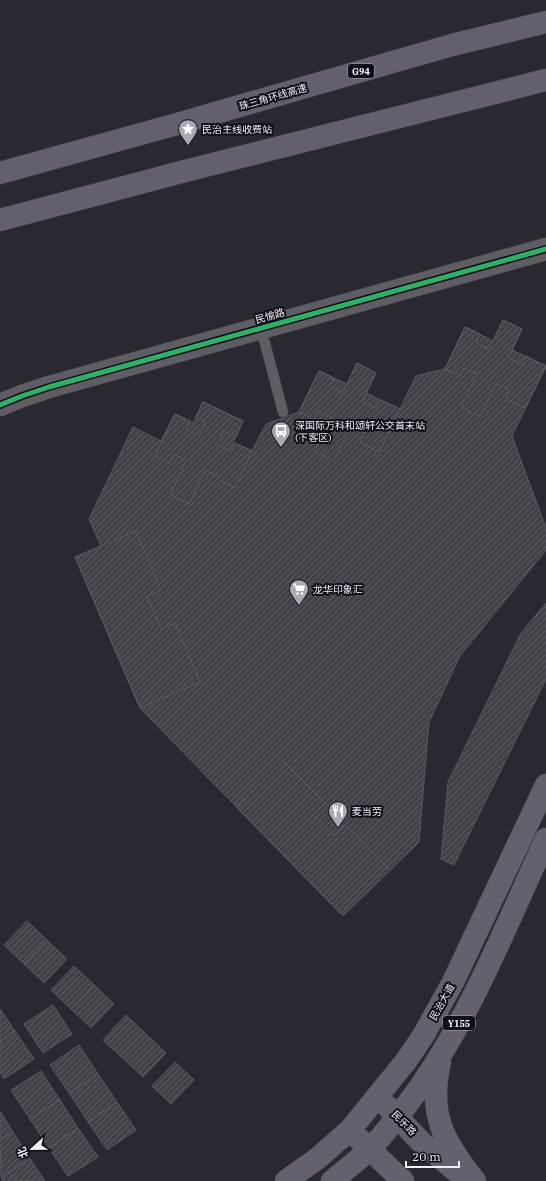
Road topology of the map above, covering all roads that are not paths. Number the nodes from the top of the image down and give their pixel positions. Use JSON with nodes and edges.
{"nodes":[{"id":1,"x":546,"y":22,"type":"edge"},
{"id":2,"x":546,"y":80,"type":"edge"},
{"id":3,"x":0,"y":173,"type":"edge"},
{"id":4,"x":0,"y":220,"type":"edge"},
{"id":5,"x":546,"y":249,"type":"edge"},
{"id":6,"x":261,"y":328,"type":"junction"},
{"id":7,"x":0,"y":405,"type":"edge"},
{"id":8,"x":283,"y":412,"type":"dead end"},
{"id":9,"x":546,"y":785,"type":"edge"},
{"id":10,"x":546,"y":839,"type":"edge"},
{"id":11,"x":442,"y":1052,"type":"junction"},
{"id":12,"x":377,"y":1096,"type":"junction"},
{"id":13,"x":398,"y":1117,"type":"junction"},
{"id":14,"x":350,"y":1130,"type":"junction"},
{"id":15,"x":370,"y":1149,"type":"junction"},
{"id":16,"x":286,"y":1181,"type":"edge"},
{"id":17,"x":332,"y":1181,"type":"edge"},
{"id":18,"x":403,"y":1181,"type":"edge"},
{"id":19,"x":468,"y":1181,"type":"edge"},
{"id":20,"x":475,"y":1181,"type":"edge"}],
"edges":[{"from":1,"to":3,"type":"highway","name":"珠三角环线高速","number":"G94"},
{"from":2,"to":4,"type":"highway"},
{"from":5,"to":6,"type":"street","name":"民愉路"},
{"from":6,"to":7,"type":"street","name":"民愉路"},
{"from":6,"to":8,"type":"lane"},
{"from":9,"to":12,"type":"main road","name":"民治大道","number":"Y155"},
{"from":10,"to":11,"type":"main road","number":"Y155"},
{"from":11,"to":13,"type":"main road","number":"Y155"},
{"from":11,"to":20,"type":"main road"},
{"from":12,"to":13,"type":"main road","name":"民乐路"},
{"from":12,"to":14,"type":"main road","name":"民治大道","number":"Y155"},
{"from":13,"to":15,"type":"main road","number":"Y155"},
{"from":13,"to":19,"type":"main road","name":"民乐路"},
{"from":14,"to":15,"type":"main road"},
{"from":14,"to":16,"type":"main road","name":"民治大道","number":"Y155"},
{"from":15,"to":17,"type":"main road","number":"Y155"},
{"from":15,"to":18,"type":"main road"}]}
